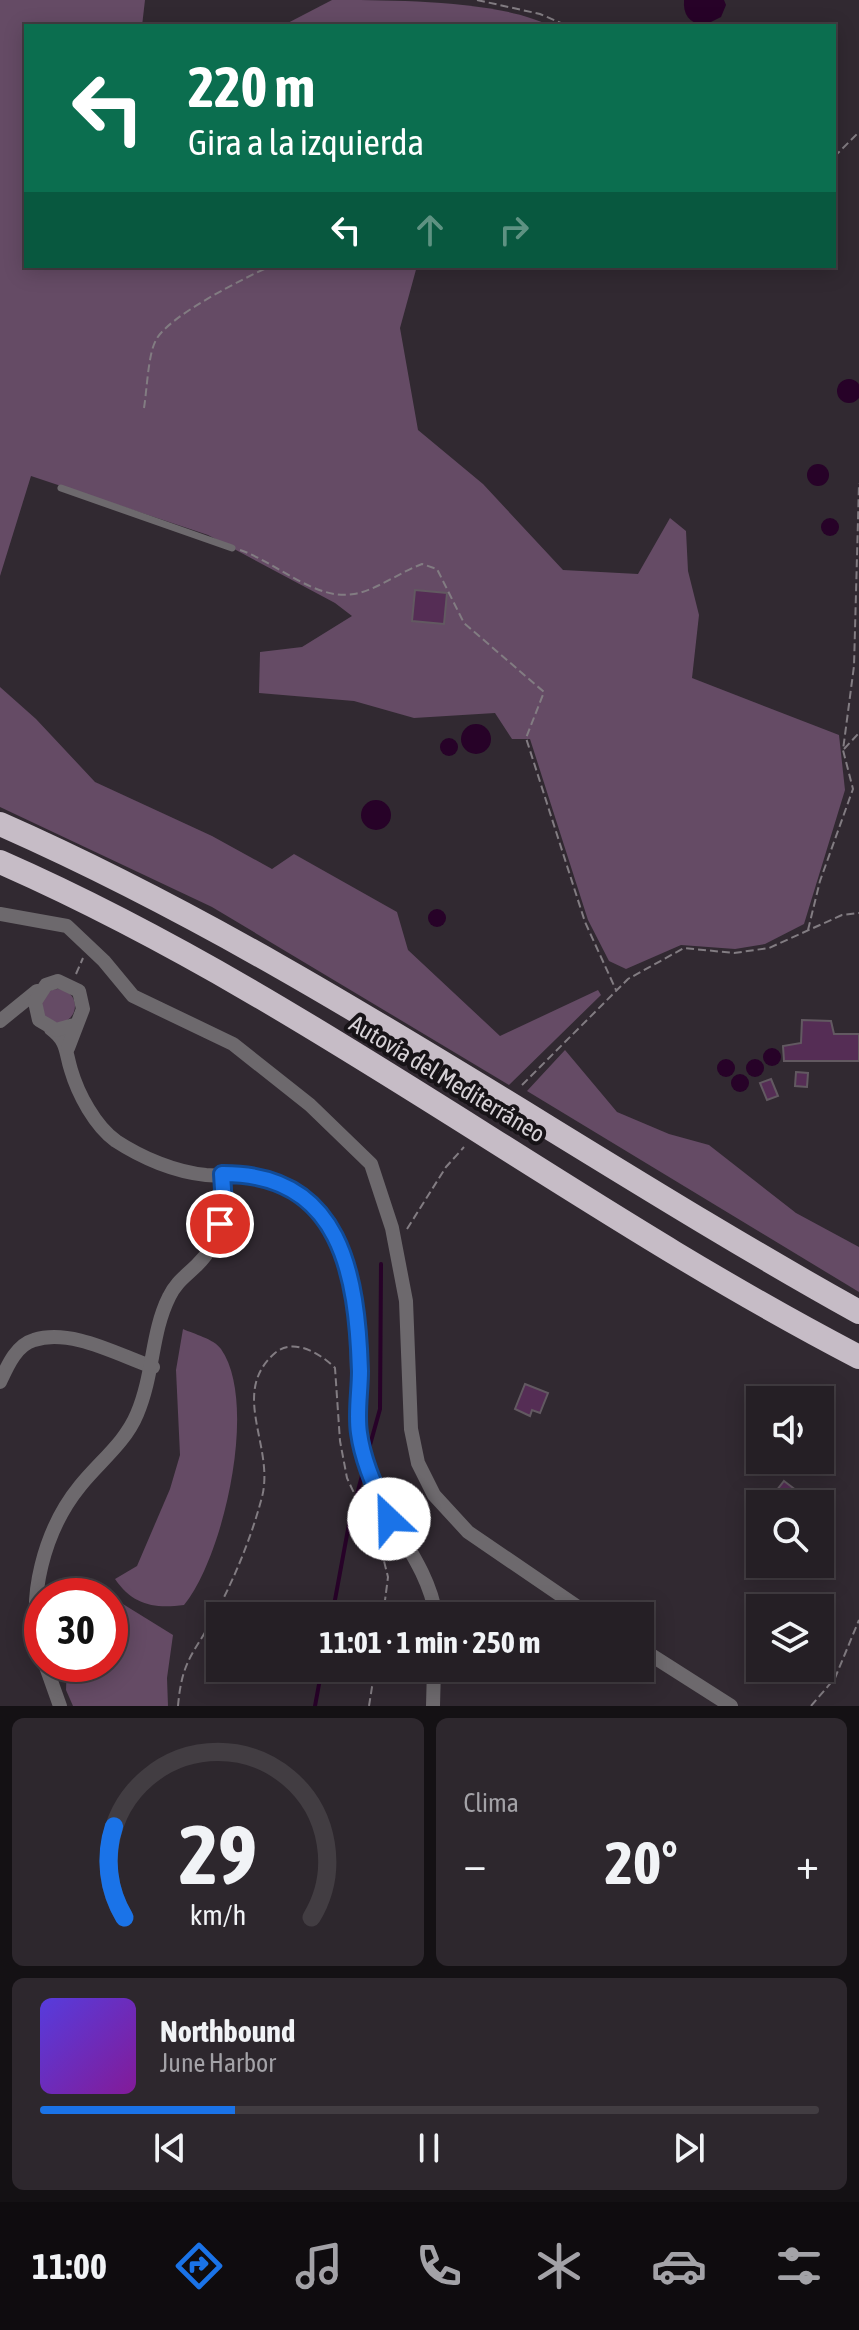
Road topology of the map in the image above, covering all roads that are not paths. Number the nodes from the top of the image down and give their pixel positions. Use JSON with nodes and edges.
{"nodes":[{"id":1,"x":61,"y":488,"type":"dead end"},
{"id":2,"x":232,"y":548,"type":"road end"},
{"id":3,"x":0,"y":824,"type":"edge"},
{"id":4,"x":0,"y":862,"type":"edge"},
{"id":5,"x":0,"y":914,"type":"edge"},
{"id":6,"x":46,"y":985,"type":"junction"},
{"id":7,"x":6,"y":1016,"type":"edge"},
{"id":8,"x":45,"y":1024,"type":"junction"},
{"id":9,"x":74,"y":1025,"type":"junction"},
{"id":10,"x":68,"y":1048,"type":"junction"},
{"id":11,"x":222,"y":1174,"type":"junction"},
{"id":12,"x":859,"y":1312,"type":"edge"},
{"id":13,"x":859,"y":1357,"type":"edge"},
{"id":14,"x":153,"y":1367,"type":"junction"},
{"id":15,"x":0,"y":1382,"type":"edge"},
{"id":16,"x":41,"y":1578,"type":"edge"},
{"id":17,"x":434,"y":1602,"type":"edge"},
{"id":18,"x":570,"y":1602,"type":"edge"},
{"id":19,"x":654,"y":1657,"type":"edge"},
{"id":20,"x":51,"y":1682,"type":"edge"},
{"id":21,"x":434,"y":1682,"type":"edge"},
{"id":22,"x":60,"y":1706,"type":"edge"},
{"id":23,"x":433,"y":1706,"type":"edge"},
{"id":24,"x":731,"y":1706,"type":"edge"}],
"edges":[{"from":1,"to":2,"type":"lane"},
{"from":3,"to":12,"type":"highway","name":"Autovía del Mediterráneo"},
{"from":4,"to":13,"type":"highway","name":"Autovía del Mediterráneo"},
{"from":5,"to":18,"type":"street"},
{"from":6,"to":7,"type":"street"},
{"from":6,"to":8,"type":"street"},
{"from":6,"to":9,"type":"street"},
{"from":7,"to":8,"type":"street"},
{"from":8,"to":9,"type":"street"},
{"from":8,"to":10,"type":"street"},
{"from":9,"to":10,"type":"street"},
{"from":10,"to":11,"type":"street"},
{"from":11,"to":14,"type":"street"},
{"from":11,"to":17,"type":"street"},
{"from":14,"to":15,"type":"street"},
{"from":14,"to":16,"type":"street"},
{"from":19,"to":24,"type":"street"},
{"from":20,"to":22,"type":"street"},
{"from":21,"to":23,"type":"street"}]}
